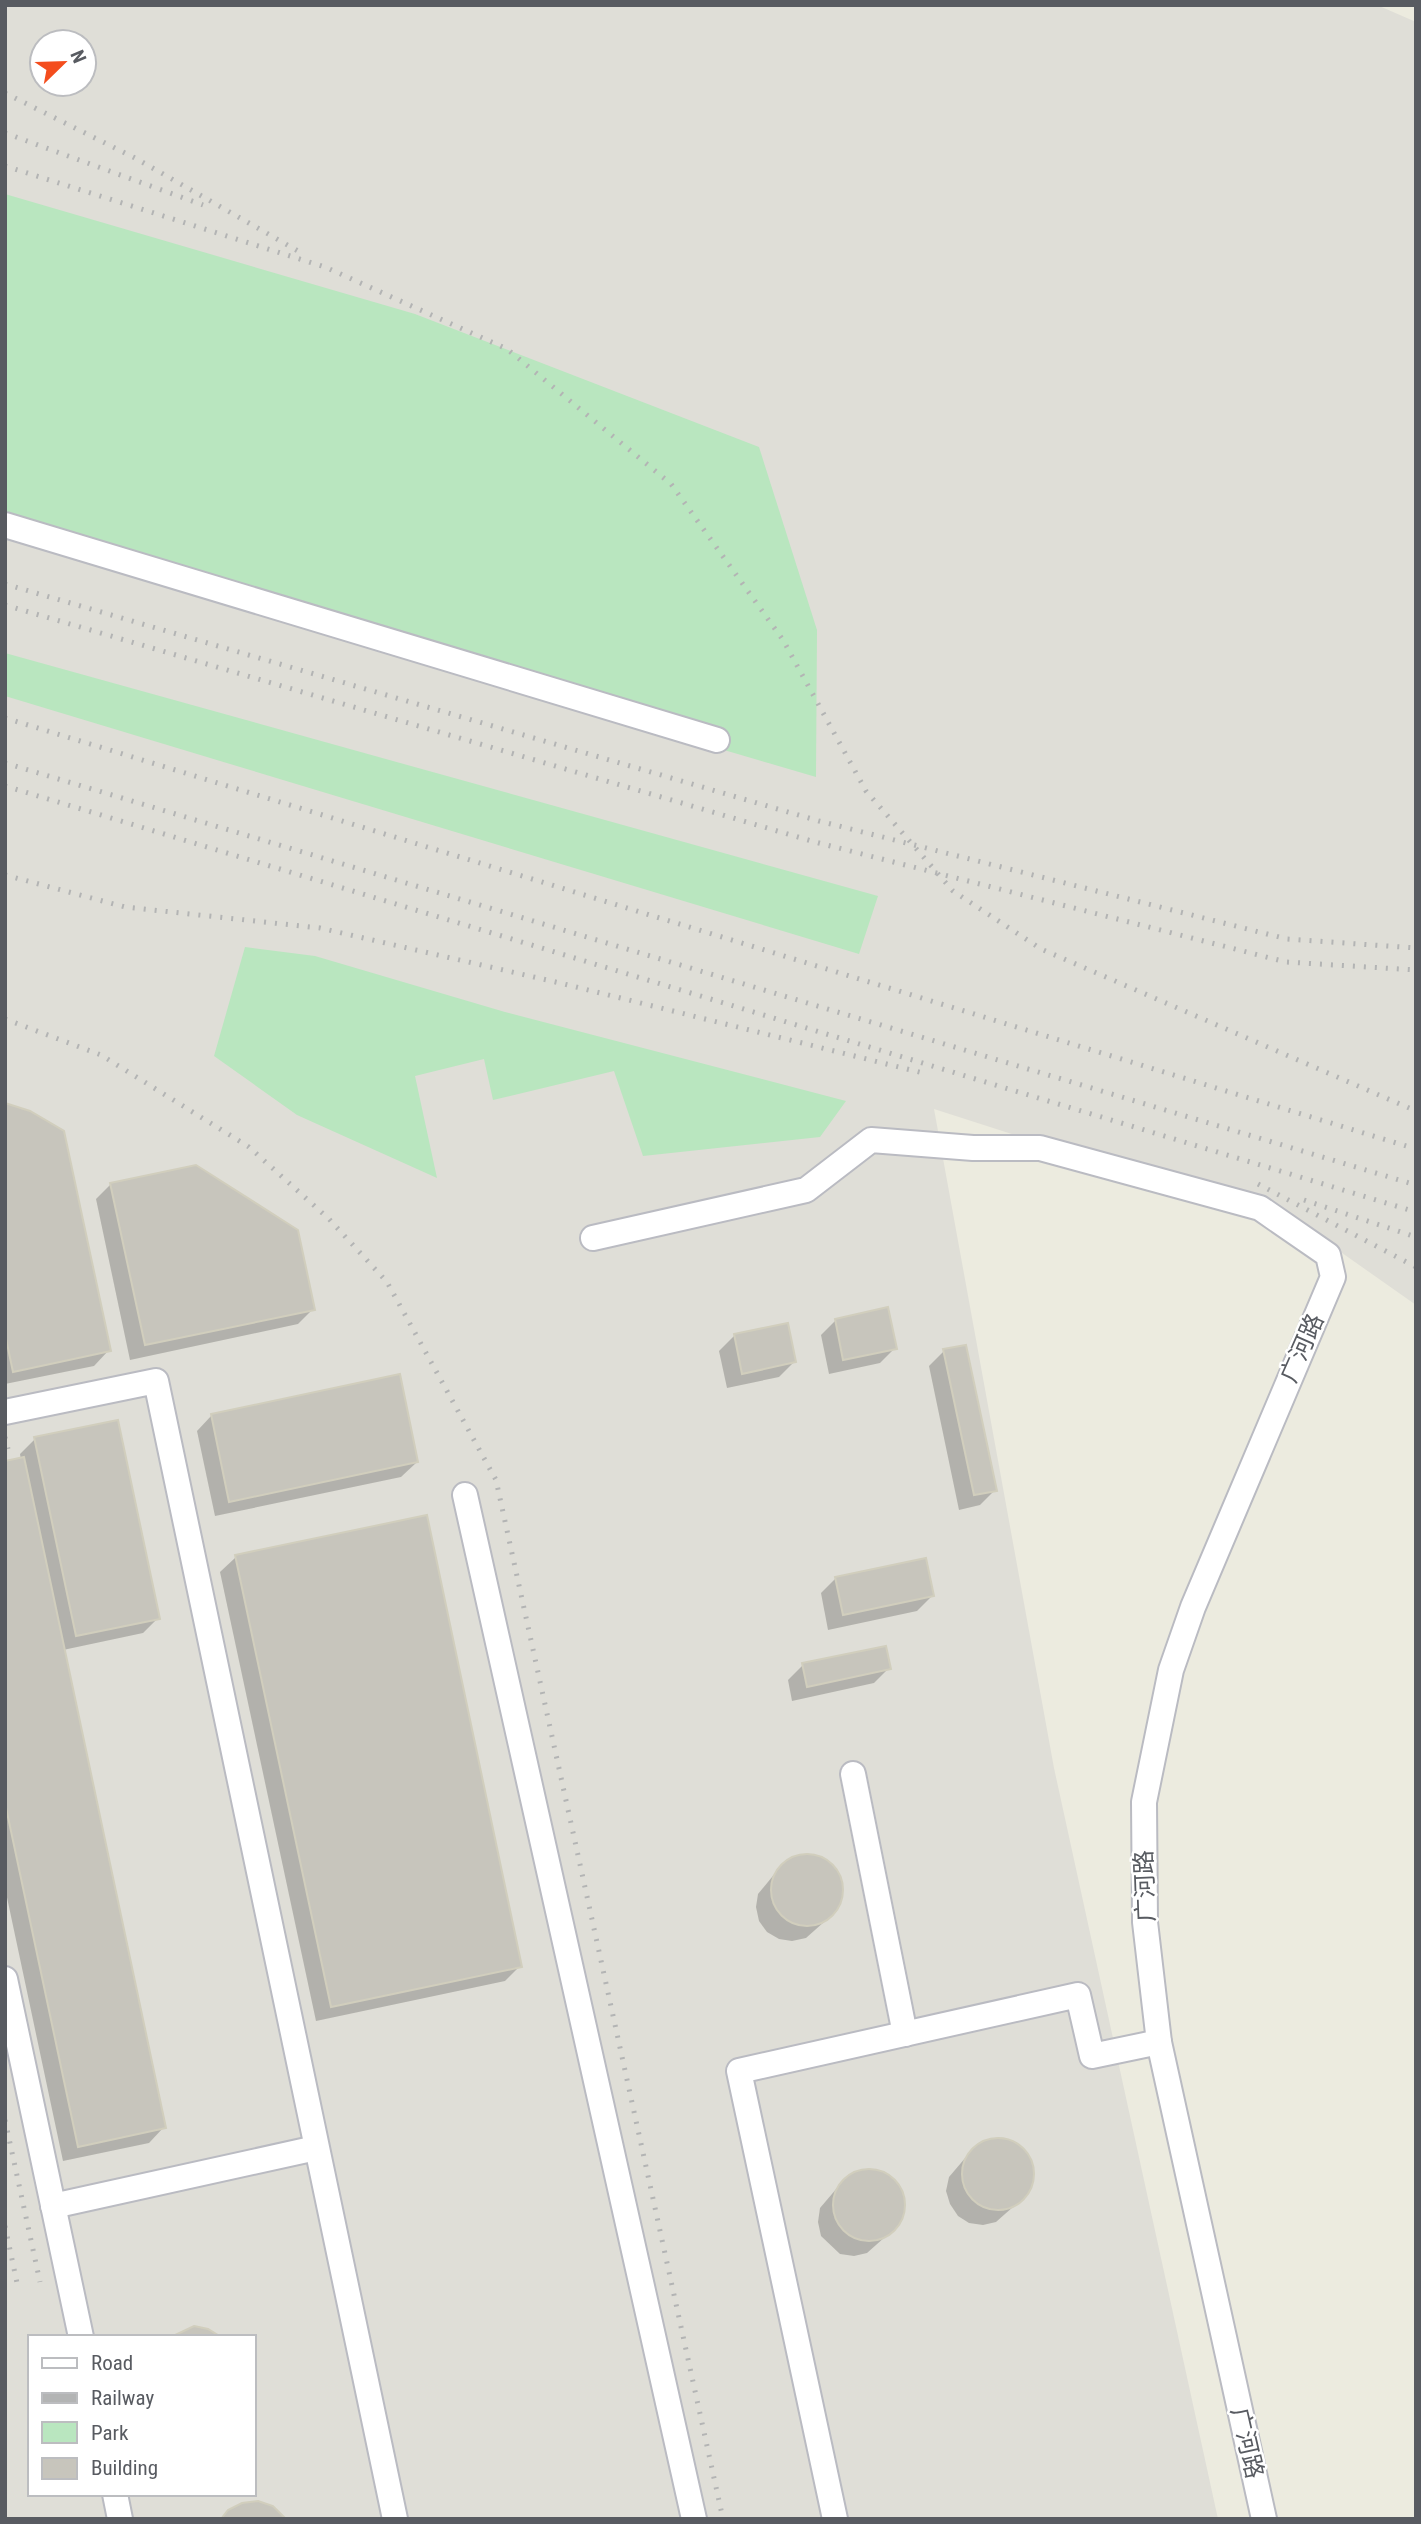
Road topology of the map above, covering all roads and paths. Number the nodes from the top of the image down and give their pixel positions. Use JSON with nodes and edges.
{"nodes":[{"id":1,"x":5,"y":525,"type":"edge"},
{"id":2,"x":716,"y":740,"type":"dead end"},
{"id":3,"x":593,"y":1238,"type":"dead end"},
{"id":4,"x":5,"y":1412,"type":"edge"},
{"id":5,"x":466,"y":1495,"type":"dead end"},
{"id":6,"x":853,"y":1774,"type":"dead end"},
{"id":7,"x":5,"y":1979,"type":"edge"},
{"id":8,"x":905,"y":2034,"type":"junction"},
{"id":9,"x":1159,"y":2042,"type":"junction"},
{"id":10,"x":316,"y":2148,"type":"junction"},
{"id":11,"x":53,"y":2206,"type":"junction"},
{"id":12,"x":81,"y":2335,"type":"edge"},
{"id":13,"x":115,"y":2496,"type":"edge"},
{"id":14,"x":120,"y":2519,"type":"edge"},
{"id":15,"x":396,"y":2519,"type":"edge"},
{"id":16,"x":694,"y":2519,"type":"edge"},
{"id":17,"x":835,"y":2519,"type":"edge"},
{"id":18,"x":1264,"y":2519,"type":"edge"}],
"edges":[{"from":1,"to":2,"type":"street"},
{"from":3,"to":9,"type":"street","name":"广河路"},
{"from":4,"to":10,"type":"street"},
{"from":5,"to":16,"type":"street"},
{"from":6,"to":8,"type":"street"},
{"from":7,"to":11,"type":"street"},
{"from":8,"to":9,"type":"street"},
{"from":8,"to":17,"type":"street"},
{"from":9,"to":18,"type":"street","name":"广河路"},
{"from":10,"to":11,"type":"street"},
{"from":10,"to":15,"type":"street"},
{"from":11,"to":12,"type":"street"},
{"from":13,"to":14,"type":"street"}]}
